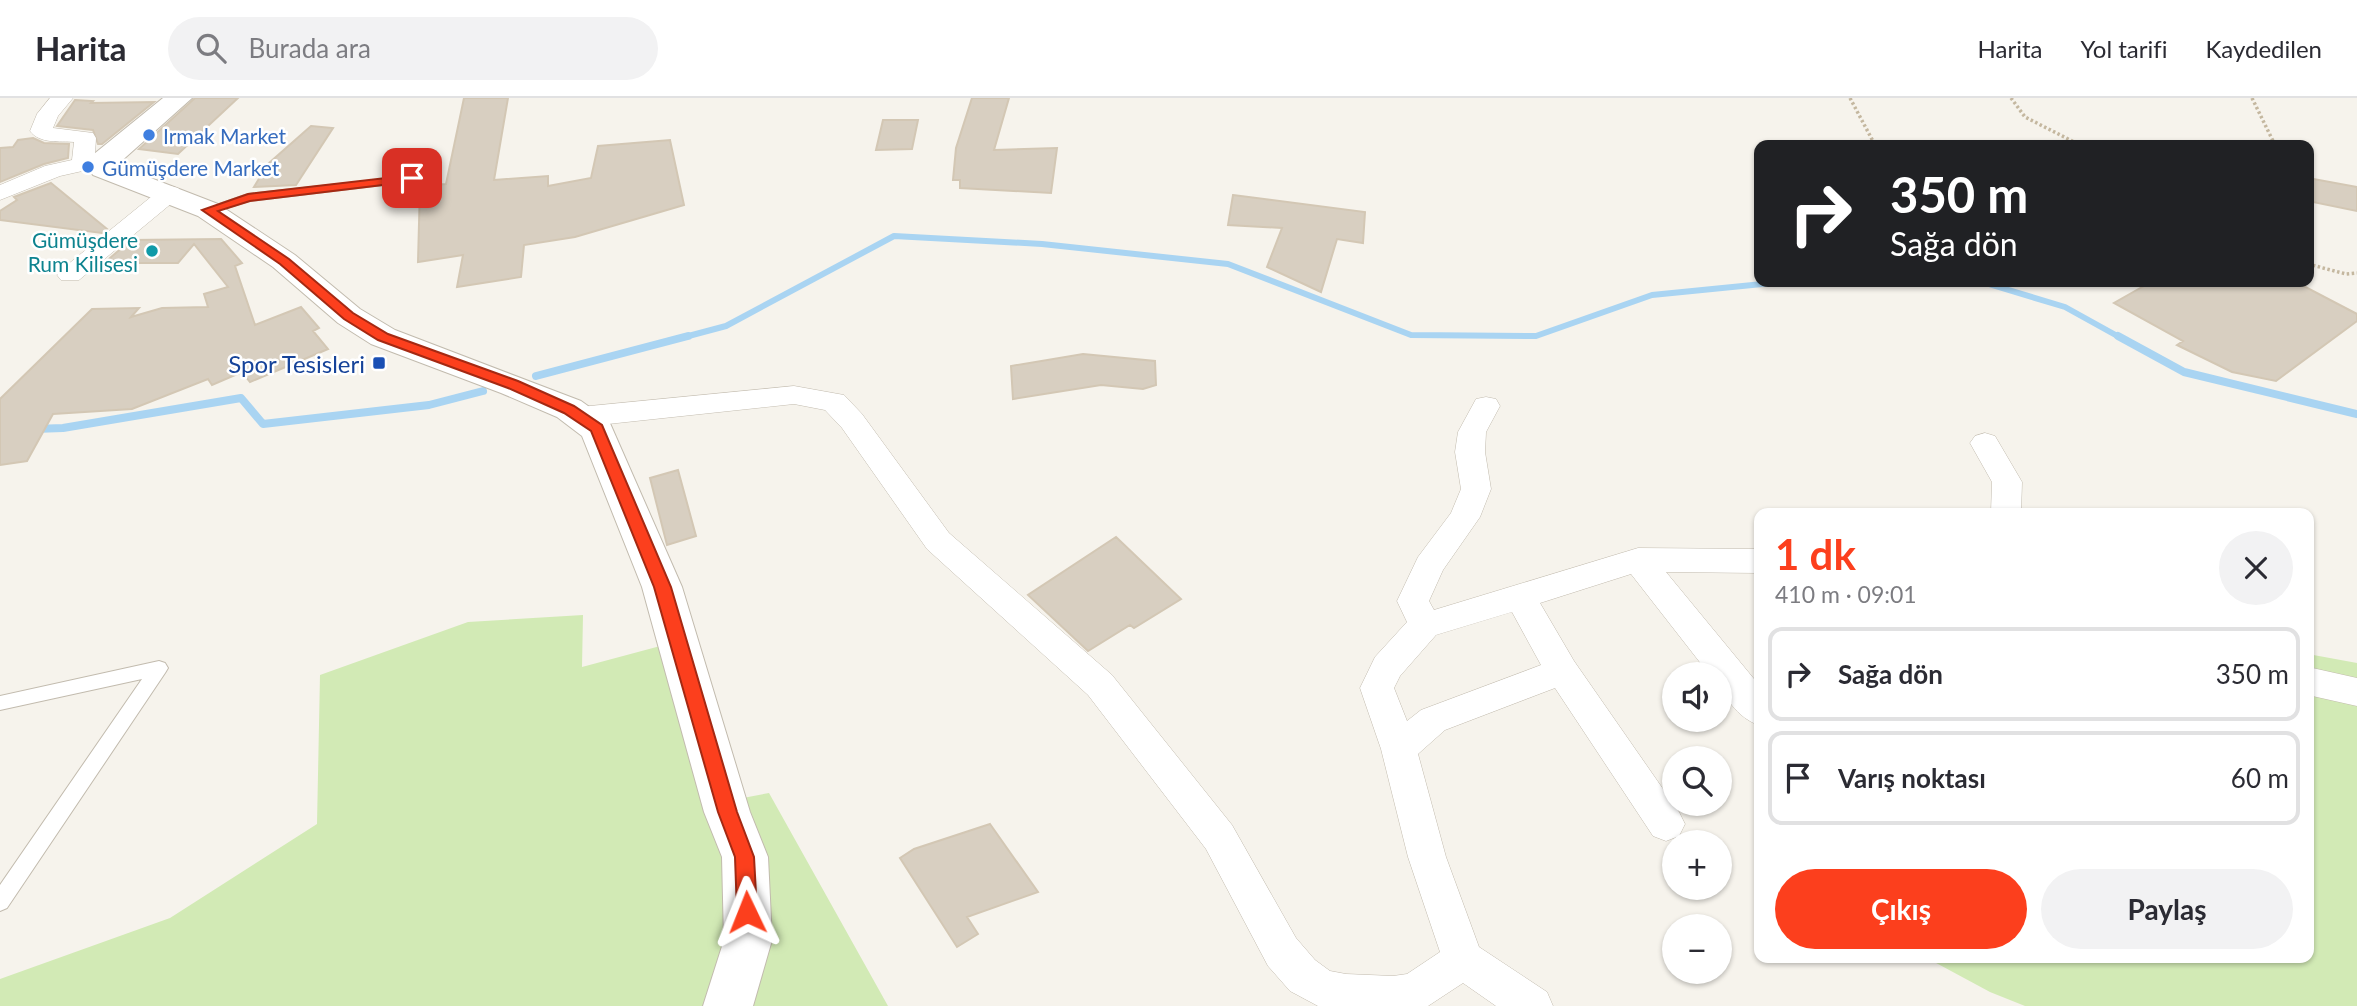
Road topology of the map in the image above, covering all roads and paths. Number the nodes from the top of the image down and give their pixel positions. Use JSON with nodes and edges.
{"nodes":[{"id":1,"x":179,"y":98,"type":"edge"},
{"id":2,"x":1850,"y":98,"type":"edge"},
{"id":3,"x":2011,"y":98,"type":"edge"},
{"id":4,"x":2252,"y":98,"type":"edge"},
{"id":5,"x":58,"y":99,"type":"edge"},
{"id":6,"x":1872,"y":140,"type":"edge"},
{"id":7,"x":2070,"y":140,"type":"edge"},
{"id":8,"x":2273,"y":140,"type":"edge"},
{"id":9,"x":93,"y":162,"type":"junction"},
{"id":10,"x":412,"y":178,"type":"dead end"},
{"id":11,"x":0,"y":193,"type":"edge"},
{"id":12,"x":170,"y":193,"type":"junction"},
{"id":13,"x":208,"y":210,"type":"junction"},
{"id":14,"x":2314,"y":266,"type":"edge"},
{"id":15,"x":2357,"y":273,"type":"edge"},
{"id":16,"x":70,"y":275,"type":"dead end"},
{"id":17,"x":1486,"y":406,"type":"dead end"},
{"id":18,"x":580,"y":417,"type":"junction"},
{"id":19,"x":1985,"y":443,"type":"dead end"},
{"id":20,"x":2006,"y":508,"type":"edge"},
{"id":21,"x":1638,"y":560,"type":"junction"},
{"id":22,"x":1754,"y":561,"type":"edge"},
{"id":23,"x":1520,"y":597,"type":"junction"},
{"id":24,"x":1425,"y":625,"type":"junction"},
{"id":25,"x":1562,"y":671,"type":"junction"},
{"id":26,"x":2314,"y":682,"type":"edge"},
{"id":27,"x":2357,"y":692,"type":"edge"},
{"id":28,"x":0,"y":704,"type":"edge"},
{"id":29,"x":1754,"y":705,"type":"edge"},
{"id":30,"x":1399,"y":749,"type":"junction"},
{"id":31,"x":1666,"y":824,"type":"dead end"},
{"id":32,"x":0,"y":902,"type":"edge"},
{"id":33,"x":1463,"y":960,"type":"junction"},
{"id":34,"x":1402,"y":1000,"type":"edge"},
{"id":35,"x":728,"y":1006,"type":"edge"},
{"id":36,"x":1532,"y":1006,"type":"edge"}],
"edges":[{"from":1,"to":9,"type":"street"},
{"from":2,"to":6,"type":"path"},
{"from":3,"to":7,"type":"path"},
{"from":4,"to":8,"type":"path"},
{"from":5,"to":9,"type":"street"},
{"from":9,"to":11,"type":"street"},
{"from":9,"to":12,"type":"street"},
{"from":10,"to":13,"type":"lane"},
{"from":12,"to":13,"type":"street"},
{"from":12,"to":16,"type":"street"},
{"from":13,"to":18,"type":"street"},
{"from":14,"to":15,"type":"path"},
{"from":17,"to":24,"type":"street"},
{"from":18,"to":34,"type":"street"},
{"from":18,"to":35,"type":"street"},
{"from":19,"to":20,"type":"street"},
{"from":21,"to":22,"type":"street"},
{"from":21,"to":23,"type":"street"},
{"from":21,"to":29,"type":"street"},
{"from":23,"to":24,"type":"street"},
{"from":23,"to":25,"type":"street"},
{"from":24,"to":30,"type":"street"},
{"from":25,"to":30,"type":"street"},
{"from":25,"to":31,"type":"street"},
{"from":26,"to":27,"type":"street"},
{"from":28,"to":32,"type":"lane"},
{"from":30,"to":33,"type":"street"},
{"from":33,"to":34,"type":"street"},
{"from":33,"to":36,"type":"street"}]}
